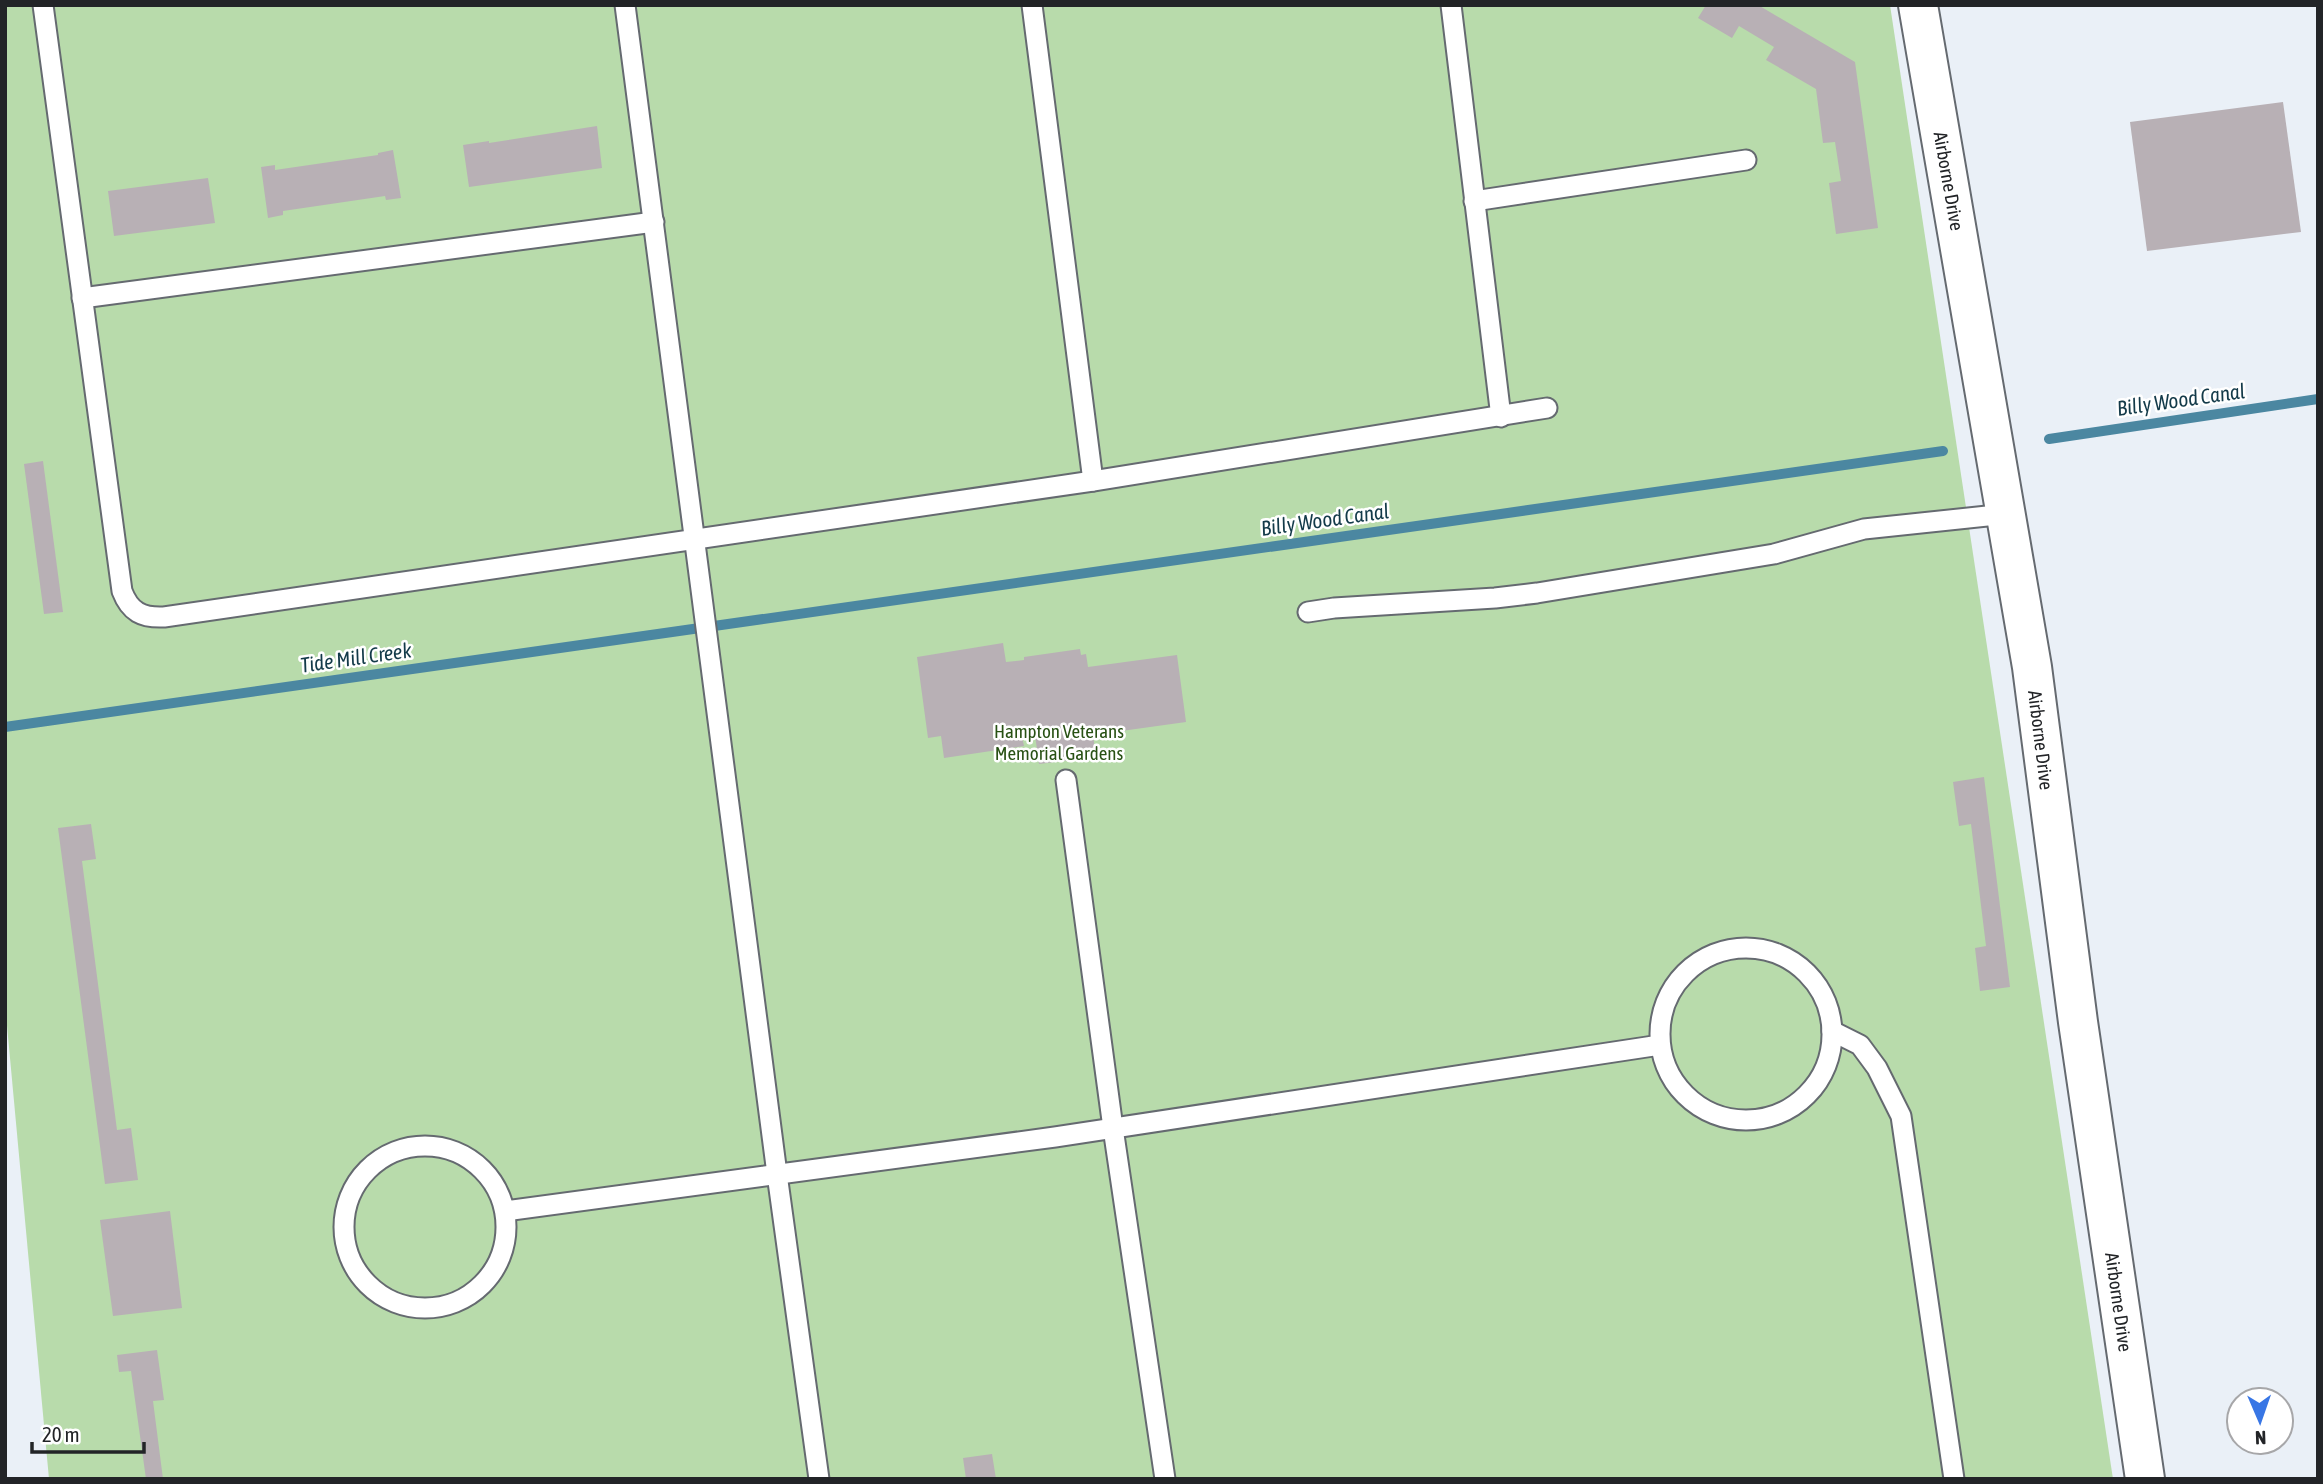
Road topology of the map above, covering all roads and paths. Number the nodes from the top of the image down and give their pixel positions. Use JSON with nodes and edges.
{"nodes":[{"id":1,"x":43,"y":5,"type":"edge"},
{"id":2,"x":625,"y":5,"type":"edge"},
{"id":3,"x":1032,"y":5,"type":"edge"},
{"id":4,"x":1451,"y":5,"type":"edge"},
{"id":5,"x":1918,"y":5,"type":"edge"},
{"id":6,"x":1746,"y":160,"type":"dead end"},
{"id":7,"x":1474,"y":201,"type":"junction"},
{"id":8,"x":654,"y":222,"type":"junction"},
{"id":9,"x":82,"y":298,"type":"junction"},
{"id":10,"x":1547,"y":408,"type":"dead end"},
{"id":11,"x":1501,"y":417,"type":"junction"},
{"id":12,"x":1093,"y":481,"type":"junction"},
{"id":13,"x":2007,"y":514,"type":"junction"},
{"id":14,"x":696,"y":539,"type":"junction"},
{"id":15,"x":1308,"y":612,"type":"dead end"},
{"id":16,"x":1066,"y":779,"type":"dead end"},
{"id":17,"x":1832,"y":1031,"type":"junction"},
{"id":18,"x":1660,"y":1045,"type":"junction"},
{"id":19,"x":1113,"y":1128,"type":"junction"},
{"id":20,"x":777,"y":1174,"type":"junction"},
{"id":21,"x":505,"y":1211,"type":"junction"},
{"id":22,"x":820,"y":1479,"type":"edge"},
{"id":23,"x":1165,"y":1479,"type":"edge"},
{"id":24,"x":1954,"y":1479,"type":"edge"},
{"id":25,"x":2145,"y":1479,"type":"edge"}],
"edges":[{"from":1,"to":9,"type":"lane"},
{"from":2,"to":8,"type":"lane"},
{"from":3,"to":12,"type":"lane"},
{"from":4,"to":7,"type":"lane"},
{"from":5,"to":13,"type":"street","name":"Airborne Drive"},
{"from":6,"to":7,"type":"lane"},
{"from":7,"to":11,"type":"lane"},
{"from":8,"to":9,"type":"lane"},
{"from":8,"to":14,"type":"lane"},
{"from":9,"to":14,"type":"lane"},
{"from":10,"to":11,"type":"lane"},
{"from":11,"to":12,"type":"lane"},
{"from":12,"to":14,"type":"lane"},
{"from":13,"to":15,"type":"lane"},
{"from":13,"to":25,"type":"street","name":"Airborne Drive"},
{"from":14,"to":20,"type":"lane"},
{"from":16,"to":19,"type":"lane"},
{"from":17,"to":18,"type":"lane"},
{"from":17,"to":18,"type":"lane"},
{"from":17,"to":24,"type":"lane"},
{"from":18,"to":19,"type":"lane"},
{"from":19,"to":20,"type":"lane"},
{"from":19,"to":23,"type":"lane"},
{"from":20,"to":21,"type":"lane"},
{"from":20,"to":22,"type":"lane"},
{"from":21,"to":21,"type":"lane"}]}
